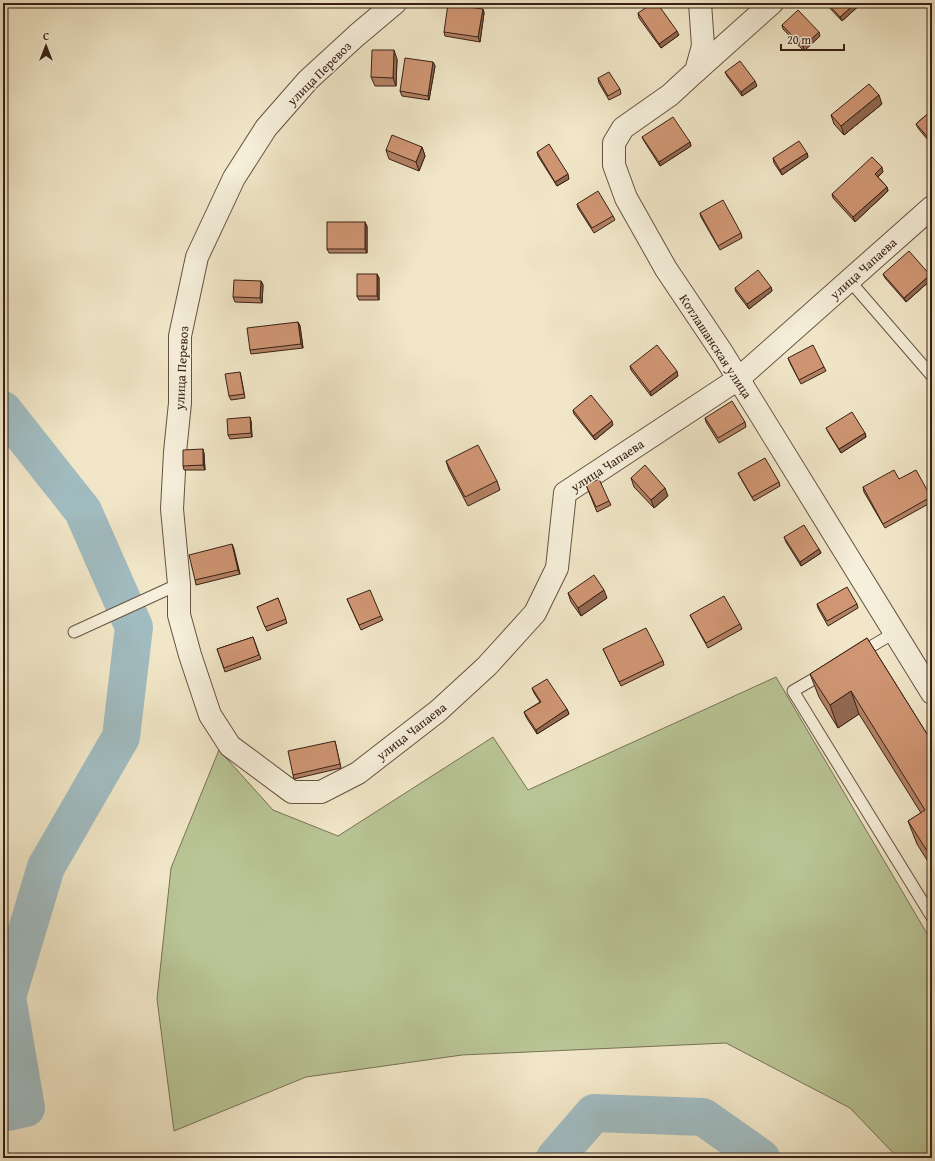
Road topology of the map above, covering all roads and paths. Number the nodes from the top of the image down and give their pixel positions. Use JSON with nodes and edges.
{"nodes":[{"id":1,"x":395,"y":3,"type":"edge"},
{"id":2,"x":700,"y":3,"type":"edge"},
{"id":3,"x":772,"y":3,"type":"edge"},
{"id":4,"x":696,"y":70,"type":"junction"},
{"id":5,"x":932,"y":206,"type":"edge"},
{"id":6,"x":849,"y":280,"type":"junction"},
{"id":7,"x":932,"y":376,"type":"edge"},
{"id":8,"x":738,"y":379,"type":"junction"},
{"id":9,"x":170,"y":588,"type":"junction"},
{"id":10,"x":74,"y":632,"type":"dead end"},
{"id":11,"x":894,"y":633,"type":"junction"},
{"id":12,"x":854,"y":656,"type":"edge"},
{"id":13,"x":833,"y":668,"type":"edge"},
{"id":14,"x":932,"y":693,"type":"edge"},
{"id":15,"x":270,"y":777,"type":"joint"},
{"id":16,"x":932,"y":917,"type":"edge"}],
"edges":[{"from":1,"to":9,"type":"street","name":"улица Перевоз"},
{"from":2,"to":4,"type":"street","name":"Котлашанская улица"},
{"from":3,"to":4,"type":"street"},
{"from":4,"to":8,"type":"street","name":"Котлашанская улица"},
{"from":5,"to":6,"type":"street","name":"улица Чапаева"},
{"from":6,"to":7,"type":"lane"},
{"from":6,"to":8,"type":"street","name":"улица Чапаева"},
{"from":8,"to":11,"type":"street","name":"Котлашанская улица"},
{"from":8,"to":15,"type":"street","name":"улица Чапаева"},
{"from":9,"to":10,"type":"lane"},
{"from":9,"to":15,"type":"street","name":"улица Перевоз"},
{"from":11,"to":12,"type":"lane"},
{"from":11,"to":14,"type":"street","name":"Котлашанская улица"},
{"from":13,"to":16,"type":"lane"}]}
